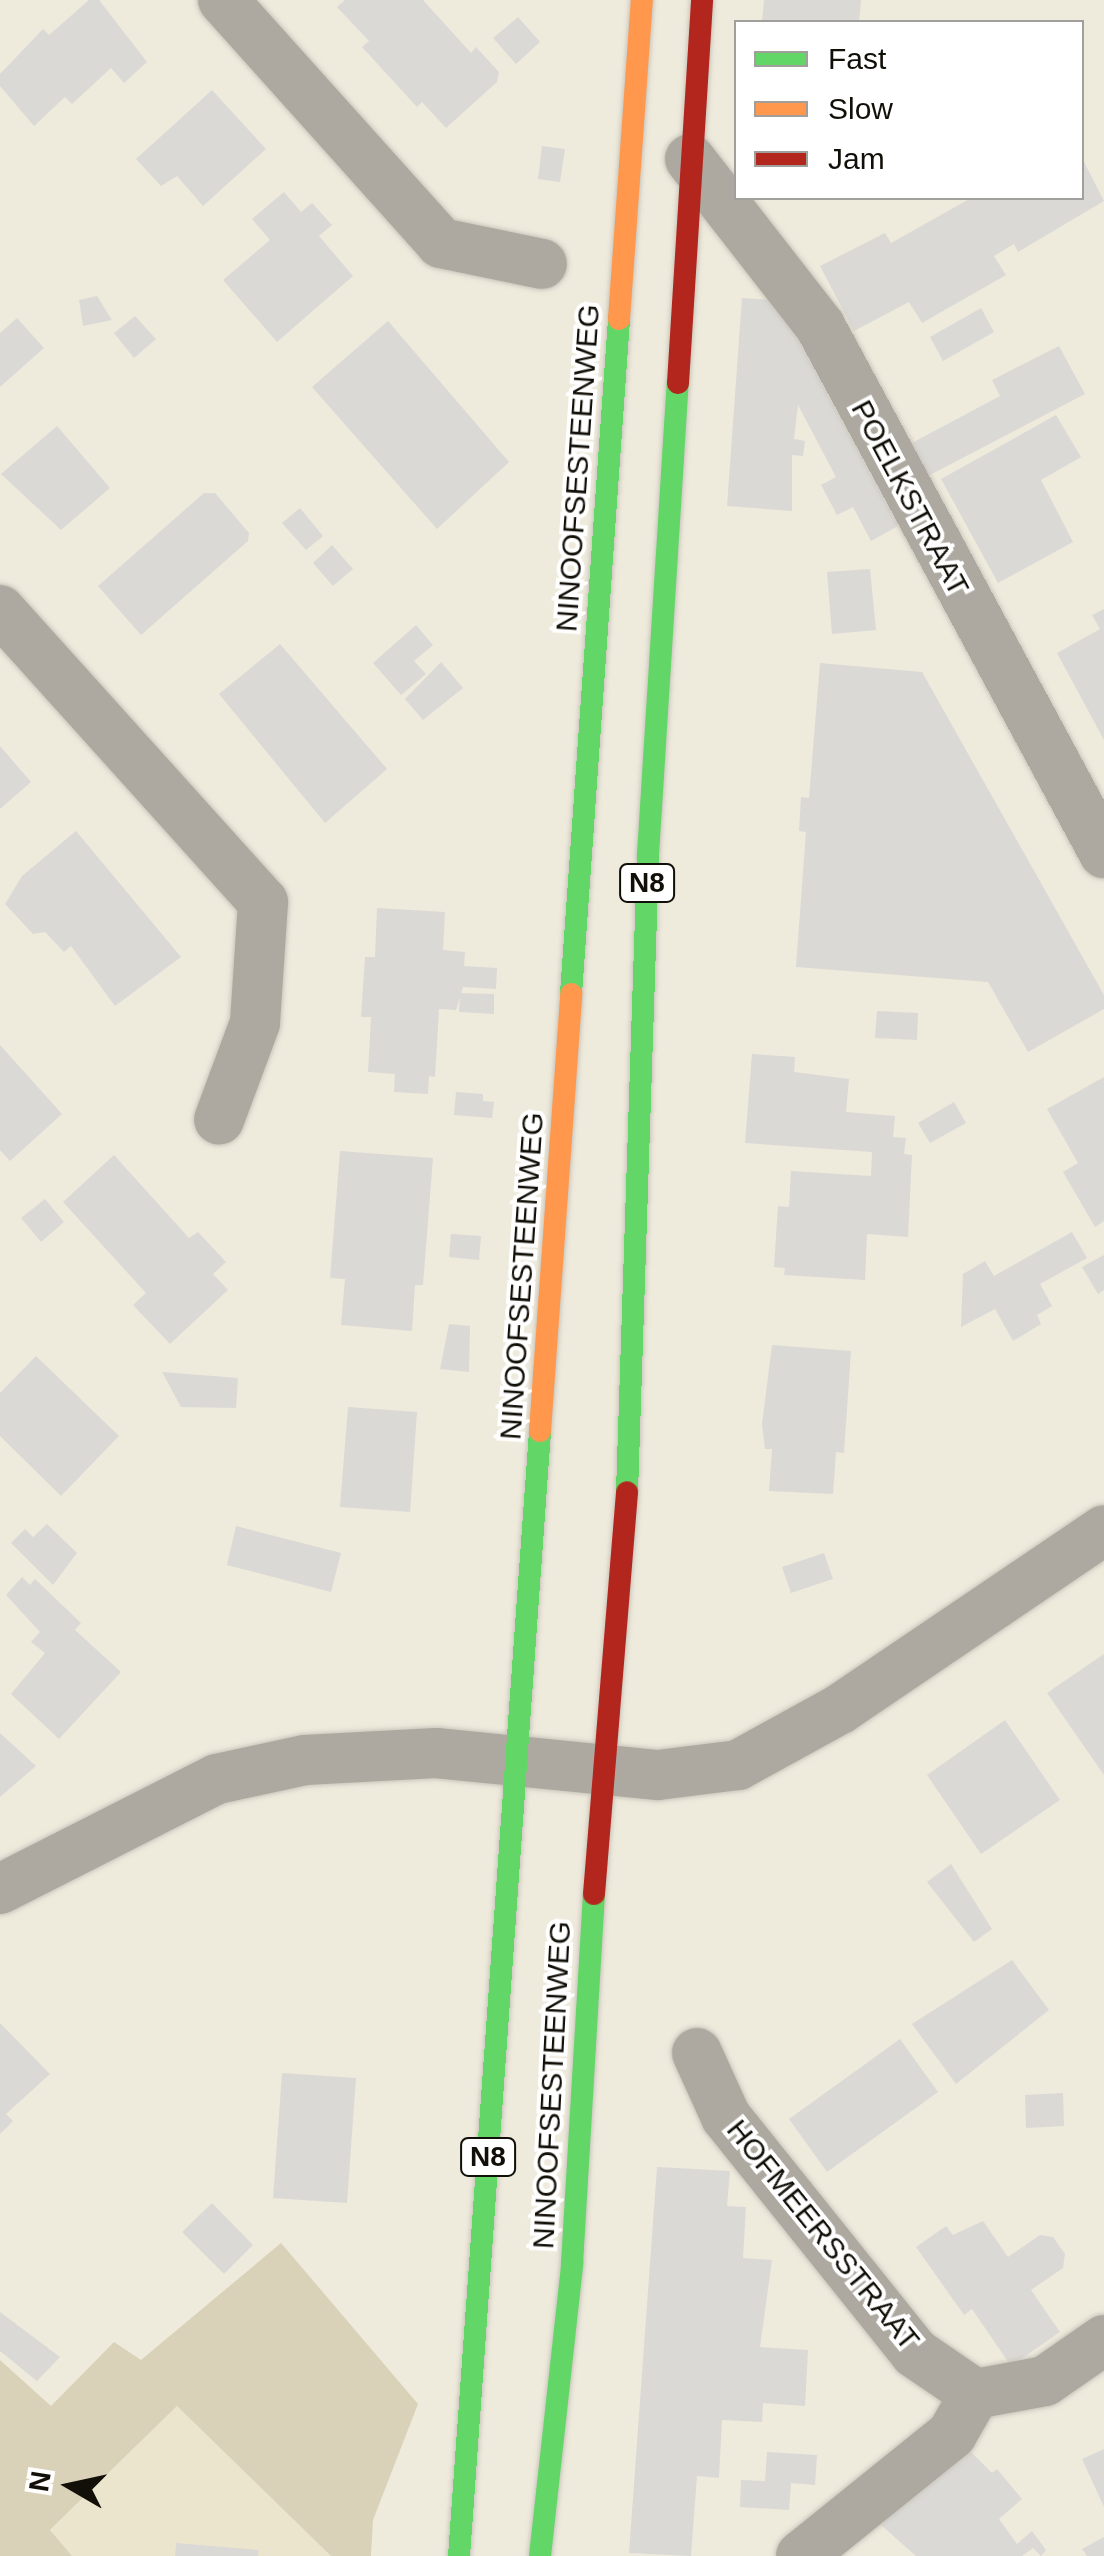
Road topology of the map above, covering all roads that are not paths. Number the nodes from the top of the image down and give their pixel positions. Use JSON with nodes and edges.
{"nodes":[{"id":1,"x":223,"y":0,"type":"edge"},
{"id":2,"x":642,"y":0,"type":"edge"},
{"id":3,"x":702,"y":0,"type":"edge"},
{"id":4,"x":690,"y":160,"type":"junction"},
{"id":5,"x":542,"y":264,"type":"dead end"},
{"id":6,"x":0,"y":610,"type":"edge"},
{"id":7,"x":1102,"y":843,"type":"edge"},
{"id":8,"x":219,"y":1120,"type":"dead end"},
{"id":9,"x":1104,"y":1530,"type":"edge"},
{"id":10,"x":518,"y":1758,"type":"junction"},
{"id":11,"x":609,"y":1767,"type":"junction"},
{"id":12,"x":0,"y":1889,"type":"edge"},
{"id":13,"x":697,"y":2053,"type":"dead end"},
{"id":14,"x":1104,"y":2340,"type":"edge"},
{"id":15,"x":976,"y":2394,"type":"junction"},
{"id":16,"x":459,"y":2556,"type":"edge"},
{"id":17,"x":540,"y":2556,"type":"edge"},
{"id":18,"x":801,"y":2556,"type":"edge"}],
"edges":[{"from":1,"to":5,"type":"street"},
{"from":2,"to":10,"type":"main road","name":"NINOOFSESTEENWEG","number":"N8"},
{"from":3,"to":4,"type":"main road","name":"NINOOFSESTEENWEG","number":"N8"},
{"from":4,"to":7,"type":"street","name":"POELKSTRAAT"},
{"from":4,"to":11,"type":"main road","name":"NINOOFSESTEENWEG","number":"N8"},
{"from":6,"to":8,"type":"street"},
{"from":9,"to":11,"type":"street"},
{"from":10,"to":11,"type":"street"},
{"from":10,"to":12,"type":"street"},
{"from":10,"to":16,"type":"main road","name":"NINOOFSESTEENWEG","number":"N8"},
{"from":11,"to":17,"type":"main road","name":"NINOOFSESTEENWEG","number":"N8"},
{"from":13,"to":15,"type":"street","name":"HOFMEERSSTRAAT"},
{"from":14,"to":15,"type":"street"},
{"from":15,"to":18,"type":"street"}]}
